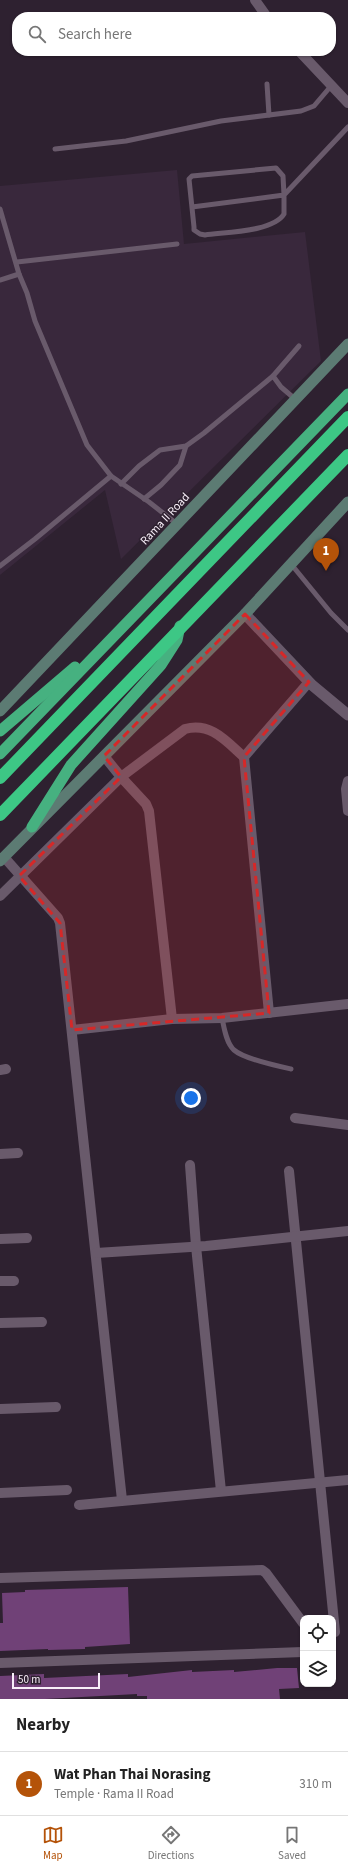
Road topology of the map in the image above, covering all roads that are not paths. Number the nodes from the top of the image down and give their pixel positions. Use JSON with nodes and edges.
{"nodes":[{"id":1,"x":255,"y":0,"type":"edge"},
{"id":2,"x":263,"y":12,"type":"edge"},
{"id":3,"x":304,"y":56,"type":"edge"},
{"id":4,"x":267,"y":84,"type":"dead end"},
{"id":5,"x":331,"y":86,"type":"junction"},
{"id":6,"x":348,"y":103,"type":"edge"},
{"id":7,"x":269,"y":115,"type":"junction"},
{"id":8,"x":348,"y":127,"type":"edge"},
{"id":9,"x":55,"y":149,"type":"dead end"},
{"id":10,"x":284,"y":195,"type":"junction"},
{"id":11,"x":192,"y":207,"type":"junction"},
{"id":12,"x":0,"y":209,"type":"edge"},
{"id":13,"x":177,"y":244,"type":"dead end"},
{"id":14,"x":16,"y":262,"type":"junction"},
{"id":15,"x":19,"y":274,"type":"junction"},
{"id":16,"x":0,"y":280,"type":"edge"},
{"id":17,"x":348,"y":344,"type":"edge"},
{"id":18,"x":299,"y":346,"type":"dead end"},
{"id":19,"x":273,"y":376,"type":"junction"},
{"id":20,"x":348,"y":394,"type":"edge"},
{"id":21,"x":295,"y":399,"type":"junction"},
{"id":22,"x":348,"y":410,"type":"edge"},
{"id":23,"x":348,"y":417,"type":"edge"},
{"id":24,"x":333,"y":432,"type":"junction"},
{"id":25,"x":186,"y":446,"type":"junction"},
{"id":26,"x":348,"y":448,"type":"edge"},
{"id":27,"x":348,"y":455,"type":"edge"},
{"id":28,"x":111,"y":476,"type":"junction"},
{"id":29,"x":122,"y":484,"type":"junction"},
{"id":30,"x":144,"y":499,"type":"junction"},
{"id":31,"x":348,"y":502,"type":"edge"},
{"id":32,"x":178,"y":525,"type":"junction"},
{"id":33,"x":291,"y":564,"type":"junction"},
{"id":34,"x":0,"y":566,"type":"edge"},
{"id":35,"x":146,"y":604,"type":"junction"},
{"id":36,"x":245,"y":614,"type":"junction"},
{"id":37,"x":180,"y":622,"type":"junction"},
{"id":38,"x":348,"y":630,"type":"edge"},
{"id":39,"x":309,"y":682,"type":"junction"},
{"id":40,"x":0,"y":711,"type":"edge"},
{"id":41,"x":348,"y":715,"type":"edge"},
{"id":42,"x":0,"y":731,"type":"edge"},
{"id":43,"x":0,"y":754,"type":"edge"},
{"id":44,"x":104,"y":756,"type":"junction"},
{"id":45,"x":244,"y":757,"type":"junction"},
{"id":46,"x":121,"y":777,"type":"junction"},
{"id":47,"x":0,"y":778,"type":"edge"},
{"id":48,"x":348,"y":781,"type":"edge"},
{"id":49,"x":0,"y":809,"type":"edge"},
{"id":50,"x":348,"y":811,"type":"edge"},
{"id":51,"x":0,"y":815,"type":"edge"},
{"id":52,"x":32,"y":827,"type":"junction"},
{"id":53,"x":2,"y":859,"type":"edge"},
{"id":54,"x":19,"y":876,"type":"junction"},
{"id":55,"x":0,"y":896,"type":"edge"},
{"id":56,"x":348,"y":1004,"type":"edge"},
{"id":57,"x":269,"y":1012,"type":"junction"},
{"id":58,"x":222,"y":1018,"type":"junction"},
{"id":59,"x":172,"y":1019,"type":"junction"},
{"id":60,"x":72,"y":1030,"type":"junction"},
{"id":61,"x":291,"y":1069,"type":"dead end"},
{"id":62,"x":295,"y":1118,"type":"dead end"},
{"id":63,"x":348,"y":1125,"type":"edge"},
{"id":64,"x":18,"y":1153,"type":"dead end"},
{"id":65,"x":0,"y":1154,"type":"edge"},
{"id":66,"x":190,"y":1165,"type":"dead end"},
{"id":67,"x":289,"y":1171,"type":"dead end"},
{"id":68,"x":348,"y":1231,"type":"edge"},
{"id":69,"x":297,"y":1236,"type":"junction"},
{"id":70,"x":27,"y":1238,"type":"dead end"},
{"id":71,"x":0,"y":1239,"type":"edge"},
{"id":72,"x":196,"y":1246,"type":"junction"},
{"id":73,"x":96,"y":1253,"type":"junction"},
{"id":74,"x":0,"y":1281,"type":"edge"},
{"id":75,"x":14,"y":1281,"type":"dead end"},
{"id":76,"x":42,"y":1322,"type":"dead end"},
{"id":77,"x":0,"y":1323,"type":"edge"},
{"id":78,"x":56,"y":1407,"type":"dead end"},
{"id":79,"x":0,"y":1409,"type":"edge"},
{"id":80,"x":348,"y":1480,"type":"edge"},
{"id":81,"x":321,"y":1482,"type":"junction"},
{"id":82,"x":66,"y":1490,"type":"dead end"},
{"id":83,"x":221,"y":1491,"type":"junction"},
{"id":84,"x":0,"y":1493,"type":"edge"},
{"id":85,"x":122,"y":1500,"type":"junction"},
{"id":86,"x":79,"y":1504,"type":"dead end"},
{"id":87,"x":0,"y":1578,"type":"edge"},
{"id":88,"x":333,"y":1615,"type":"edge"},
{"id":89,"x":300,"y":1619,"type":"edge"},
{"id":90,"x":300,"y":1652,"type":"edge"},
{"id":91,"x":0,"y":1663,"type":"edge"}],
"edges":[{"from":1,"to":2,"type":"street"},
{"from":3,"to":5,"type":"street"},
{"from":4,"to":7,"type":"lane"},
{"from":5,"to":6,"type":"street"},
{"from":5,"to":7,"type":"lane"},
{"from":7,"to":9,"type":"lane"},
{"from":8,"to":10,"type":"lane"},
{"from":10,"to":11,"type":"lane"},
{"from":10,"to":11,"type":"lane"},
{"from":10,"to":11,"type":"lane"},
{"from":12,"to":14,"type":"lane"},
{"from":13,"to":14,"type":"lane"},
{"from":14,"to":15,"type":"lane"},
{"from":15,"to":16,"type":"lane"},
{"from":15,"to":28,"type":"lane"},
{"from":17,"to":21,"type":"main road","name":"Rama II Road"},
{"from":18,"to":19,"type":"lane"},
{"from":19,"to":21,"type":"lane"},
{"from":19,"to":25,"type":"lane"},
{"from":20,"to":35,"type":"highway"},
{"from":21,"to":32,"type":"main road","name":"Rama II Road"},
{"from":22,"to":24,"type":"highway"},
{"from":23,"to":24,"type":"highway"},
{"from":24,"to":47,"type":"highway"},
{"from":25,"to":29,"type":"lane"},
{"from":25,"to":30,"type":"lane"},
{"from":26,"to":37,"type":"highway"},
{"from":27,"to":51,"type":"highway"},
{"from":28,"to":29,"type":"lane"},
{"from":28,"to":34,"type":"lane"},
{"from":29,"to":30,"type":"lane"},
{"from":30,"to":32,"type":"lane"},
{"from":31,"to":33,"type":"main road"},
{"from":32,"to":40,"type":"main road","name":"Rama II Road"},
{"from":33,"to":36,"type":"main road"},
{"from":33,"to":38,"type":"lane"},
{"from":35,"to":42,"type":"highway"},
{"from":35,"to":43,"type":"highway"},
{"from":36,"to":39,"type":"street"},
{"from":36,"to":44,"type":"main road"},
{"from":37,"to":49,"type":"highway"},
{"from":37,"to":52,"type":"highway"},
{"from":39,"to":41,"type":"street"},
{"from":39,"to":45,"type":"street"},
{"from":44,"to":46,"type":"street"},
{"from":44,"to":52,"type":"main road"},
{"from":45,"to":46,"type":"street"},
{"from":45,"to":57,"type":"street"},
{"from":46,"to":54,"type":"street"},
{"from":46,"to":59,"type":"street"},
{"from":48,"to":50,"type":"street"},
{"from":52,"to":53,"type":"main road"},
{"from":53,"to":54,"type":"street"},
{"from":54,"to":55,"type":"street"},
{"from":54,"to":60,"type":"street"},
{"from":56,"to":57,"type":"street"},
{"from":57,"to":58,"type":"street"},
{"from":58,"to":59,"type":"street"},
{"from":58,"to":61,"type":"lane"},
{"from":59,"to":60,"type":"street"},
{"from":60,"to":73,"type":"street"},
{"from":62,"to":63,"type":"street"},
{"from":64,"to":65,"type":"street"},
{"from":66,"to":72,"type":"street"},
{"from":67,"to":69,"type":"street"},
{"from":68,"to":69,"type":"street"},
{"from":69,"to":72,"type":"street"},
{"from":69,"to":81,"type":"street"},
{"from":70,"to":71,"type":"street"},
{"from":72,"to":73,"type":"street"},
{"from":72,"to":83,"type":"street"},
{"from":73,"to":85,"type":"street"},
{"from":74,"to":75,"type":"street"},
{"from":76,"to":77,"type":"street"},
{"from":78,"to":79,"type":"street"},
{"from":80,"to":81,"type":"street"},
{"from":81,"to":83,"type":"street"},
{"from":81,"to":88,"type":"street"},
{"from":82,"to":84,"type":"street"},
{"from":83,"to":85,"type":"street"},
{"from":85,"to":86,"type":"street"},
{"from":87,"to":89,"type":"street"},
{"from":90,"to":91,"type":"street"}]}
